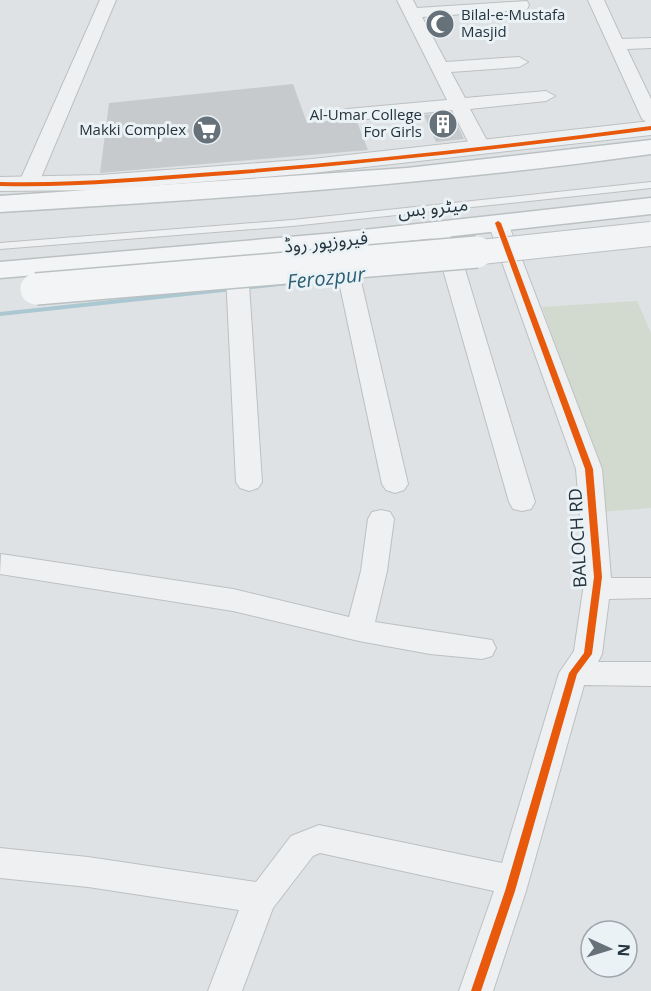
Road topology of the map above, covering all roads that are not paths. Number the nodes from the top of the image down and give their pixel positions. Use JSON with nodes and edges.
{"nodes":[{"id":1,"x":108,"y":0,"type":"edge"},
{"id":2,"x":596,"y":0,"type":"edge"},
{"id":3,"x":521,"y":5,"type":"dead end"},
{"id":4,"x":408,"y":7,"type":"edge"},
{"id":5,"x":651,"y":43,"type":"edge"},
{"id":6,"x":618,"y":44,"type":"junction"},
{"id":7,"x":519,"y":62,"type":"dead end"},
{"id":8,"x":440,"y":68,"type":"junction"},
{"id":9,"x":546,"y":96,"type":"dead end"},
{"id":10,"x":458,"y":104,"type":"junction"},
{"id":11,"x":347,"y":115,"type":"dead end"},
{"id":12,"x":651,"y":119,"type":"edge"},
{"id":13,"x":651,"y":128,"type":"edge"},
{"id":14,"x":651,"y":147,"type":"edge"},
{"id":15,"x":481,"y":148,"type":"junction"},
{"id":16,"x":651,"y":167,"type":"edge"},
{"id":17,"x":0,"y":184,"type":"edge"},
{"id":18,"x":651,"y":184,"type":"edge"},
{"id":19,"x":28,"y":185,"type":"junction"},
{"id":20,"x":0,"y":204,"type":"edge"},
{"id":21,"x":651,"y":206,"type":"edge"},
{"id":22,"x":0,"y":223,"type":"edge"},
{"id":23,"x":498,"y":223,"type":"junction"},
{"id":24,"x":438,"y":230,"type":"junction"},
{"id":25,"x":651,"y":234,"type":"edge"},
{"id":26,"x":336,"y":241,"type":"junction"},
{"id":27,"x":0,"y":246,"type":"edge"},
{"id":28,"x":236,"y":250,"type":"junction"},
{"id":29,"x":0,"y":270,"type":"edge"},
{"id":30,"x":0,"y":292,"type":"edge"},
{"id":31,"x":249,"y":482,"type":"dead end"},
{"id":32,"x":395,"y":484,"type":"dead end"},
{"id":33,"x":522,"y":502,"type":"dead end"},
{"id":34,"x":381,"y":519,"type":"dead end"},
{"id":35,"x":0,"y":564,"type":"edge"},
{"id":36,"x":651,"y":588,"type":"edge"},
{"id":37,"x":596,"y":589,"type":"junction"},
{"id":38,"x":359,"y":630,"type":"junction"},
{"id":39,"x":482,"y":648,"type":"dead end"},
{"id":40,"x":573,"y":673,"type":"junction"},
{"id":41,"x":651,"y":674,"type":"edge"},
{"id":42,"x":0,"y":863,"type":"edge"},
{"id":43,"x":512,"y":880,"type":"junction"},
{"id":44,"x":260,"y":898,"type":"junction"},
{"id":45,"x":225,"y":991,"type":"edge"},
{"id":46,"x":476,"y":991,"type":"edge"}],
"edges":[{"from":1,"to":19,"type":"street"},
{"from":2,"to":6,"type":"street"},
{"from":3,"to":4,"type":"street"},
{"from":4,"to":8,"type":"street"},
{"from":5,"to":6,"type":"street"},
{"from":6,"to":12,"type":"street"},
{"from":7,"to":8,"type":"street"},
{"from":8,"to":10,"type":"street"},
{"from":9,"to":10,"type":"street"},
{"from":10,"to":11,"type":"street"},
{"from":10,"to":15,"type":"street"},
{"from":13,"to":15,"type":"street"},
{"from":14,"to":20,"type":"main road"},
{"from":15,"to":19,"type":"street"},
{"from":16,"to":22,"type":"main road"},
{"from":17,"to":19,"type":"street"},
{"from":18,"to":27,"type":"lane","name":"میٹرو بس"},
{"from":21,"to":23,"type":"main road","name":"فیروزپور روڈ"},
{"from":23,"to":24,"type":"main road","name":"فیروزپور روڈ"},
{"from":23,"to":37,"type":"street","name":"BALOCH RD"},
{"from":24,"to":26,"type":"main road","name":"فیروزپور روڈ"},
{"from":24,"to":33,"type":"street"},
{"from":25,"to":30,"type":"main road","bridge":true},
{"from":26,"to":28,"type":"main road","name":"فیروزپور روڈ"},
{"from":26,"to":32,"type":"street"},
{"from":28,"to":29,"type":"main road","name":"فیروزپور روڈ"},
{"from":28,"to":31,"type":"street"},
{"from":34,"to":38,"type":"street"},
{"from":35,"to":38,"type":"street"},
{"from":36,"to":37,"type":"street"},
{"from":37,"to":40,"type":"street","name":"BALOCH RD"},
{"from":38,"to":39,"type":"street"},
{"from":40,"to":41,"type":"street"},
{"from":40,"to":43,"type":"street","name":"BALOCH RD"},
{"from":42,"to":44,"type":"street"},
{"from":43,"to":44,"type":"street"},
{"from":43,"to":46,"type":"street","name":"BALOCH RD"},
{"from":44,"to":45,"type":"street"}]}
